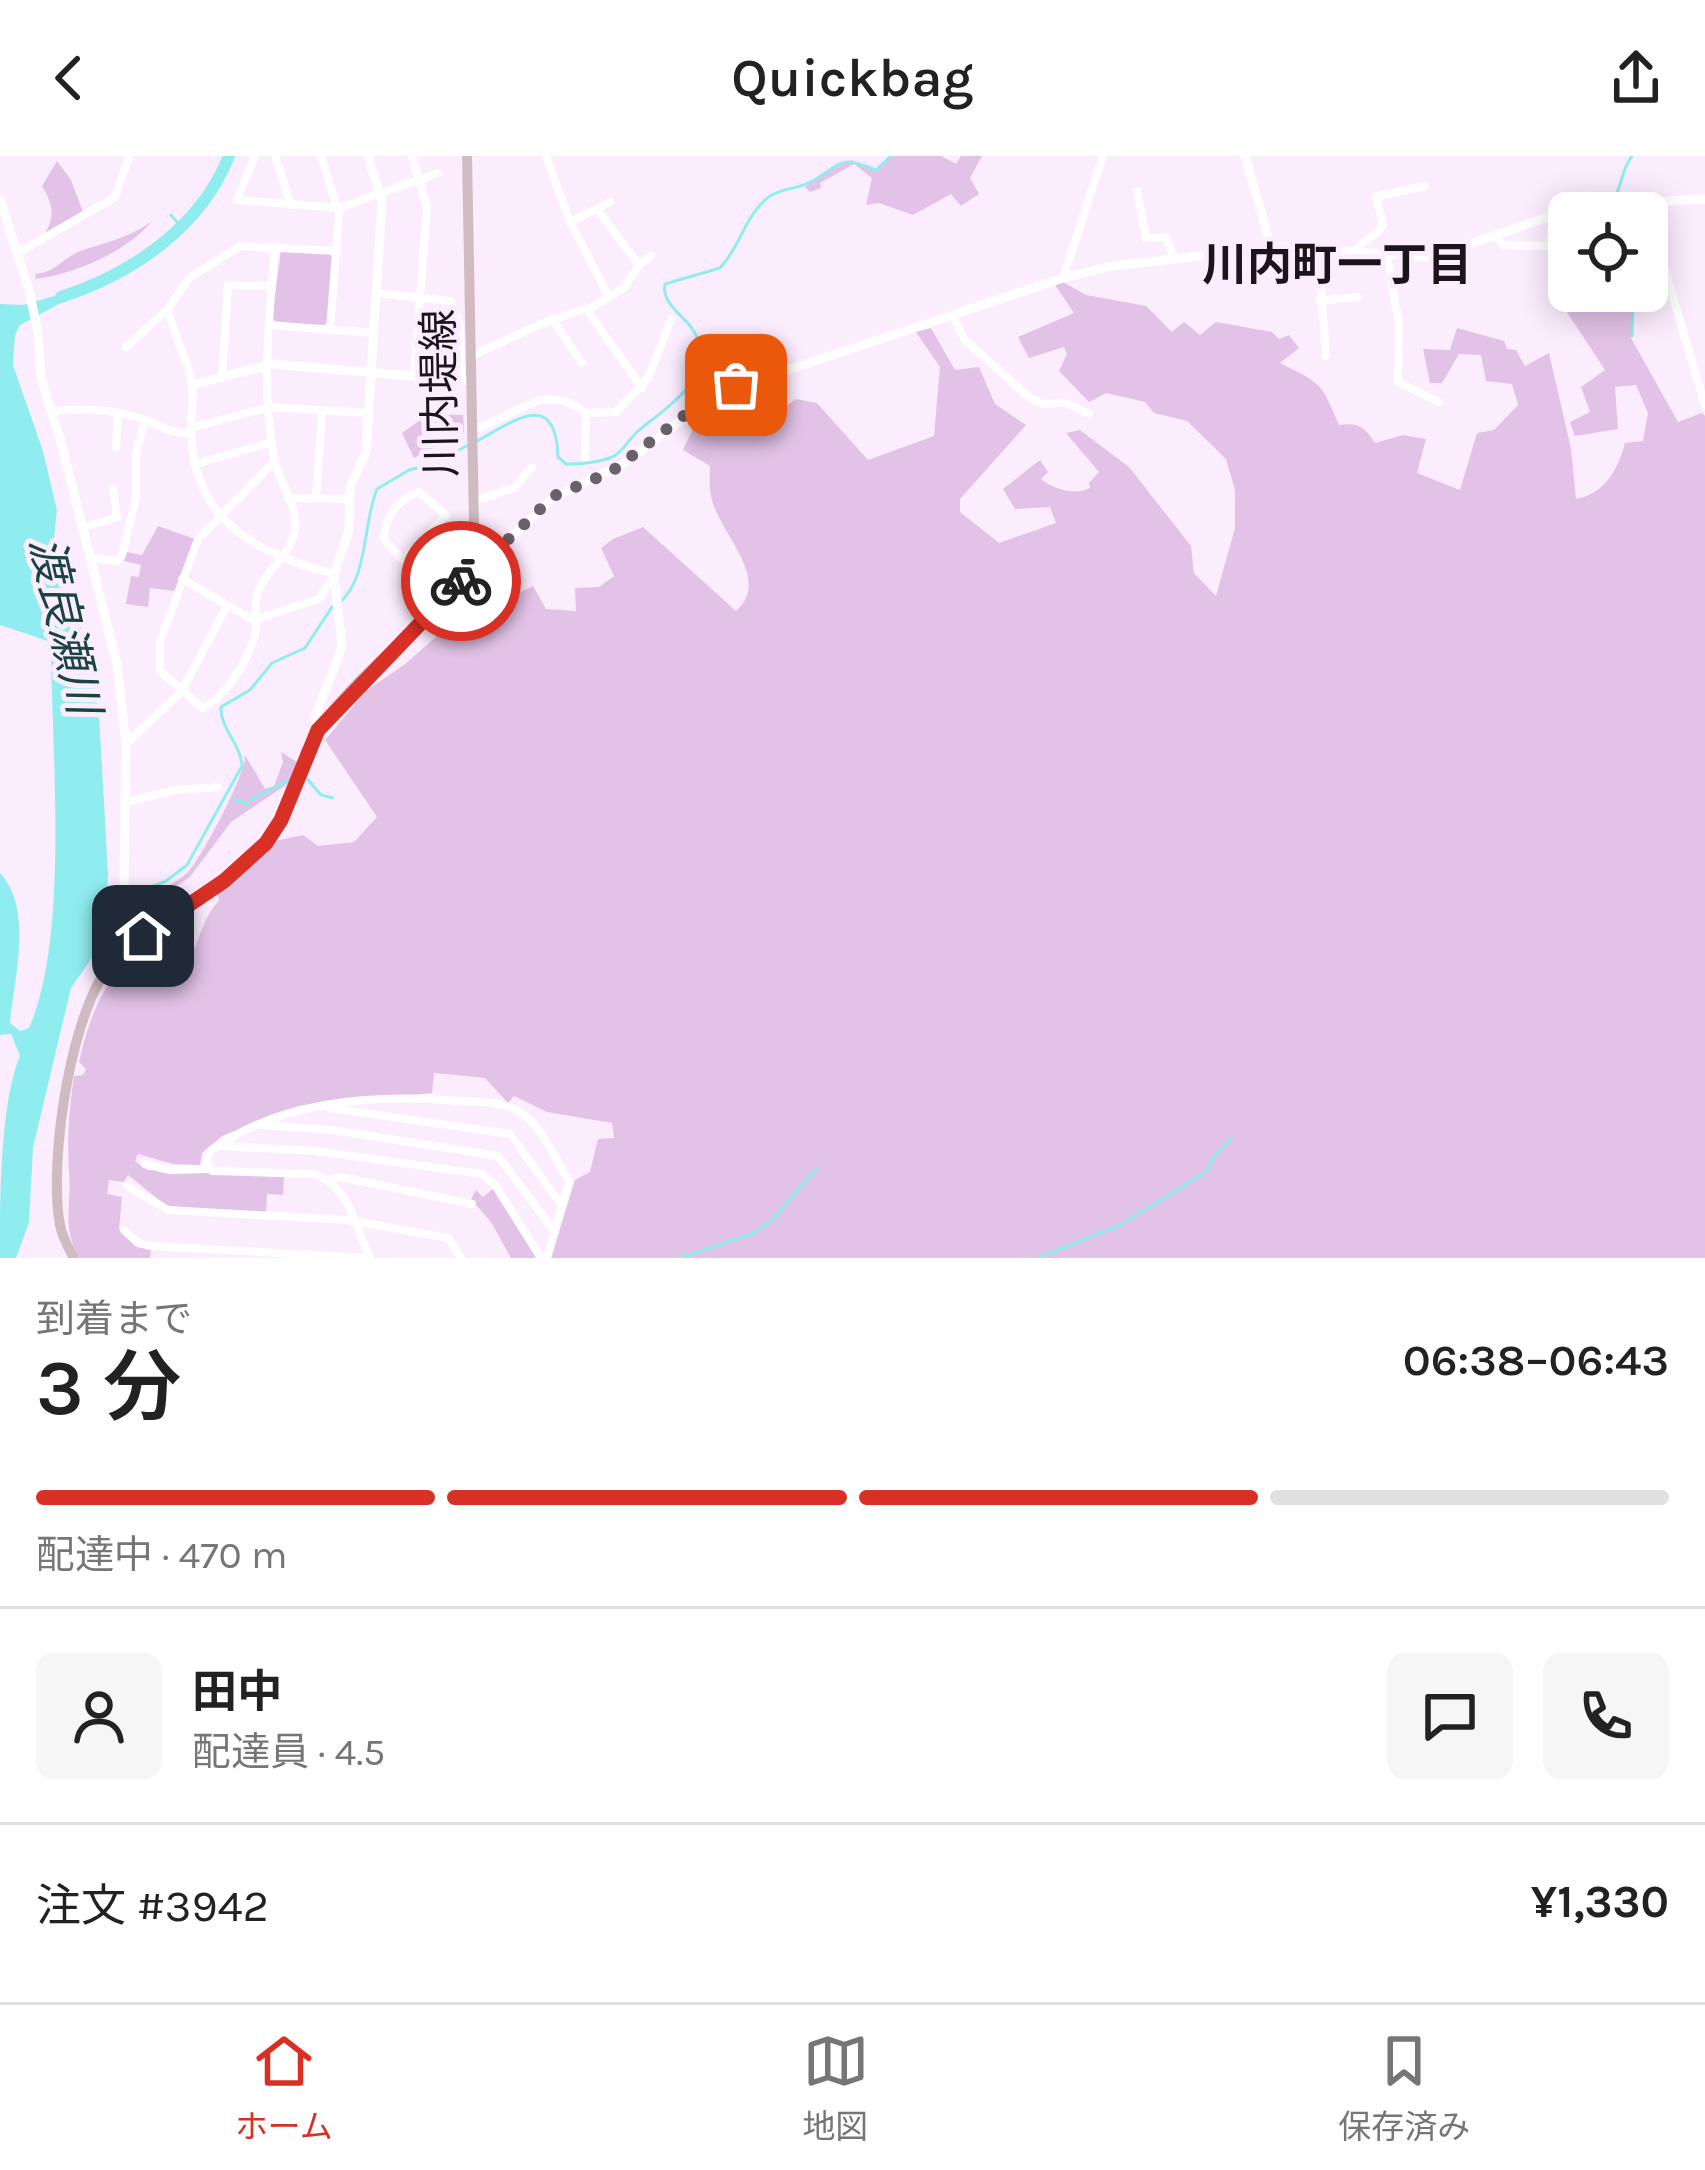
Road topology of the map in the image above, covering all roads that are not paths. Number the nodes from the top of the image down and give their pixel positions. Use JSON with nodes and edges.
{"nodes":[{"id":1,"x":129,"y":156,"type":"edge"},
{"id":2,"x":255,"y":156,"type":"edge"},
{"id":3,"x":275,"y":156,"type":"edge"},
{"id":4,"x":321,"y":156,"type":"edge"},
{"id":5,"x":368,"y":156,"type":"edge"},
{"id":6,"x":412,"y":156,"type":"edge"},
{"id":7,"x":467,"y":156,"type":"edge"},
{"id":8,"x":546,"y":156,"type":"edge"},
{"id":9,"x":1102,"y":156,"type":"edge"},
{"id":10,"x":1245,"y":156,"type":"edge"},
{"id":11,"x":438,"y":173,"type":"dead end"},
{"id":12,"x":420,"y":180,"type":"junction"},
{"id":13,"x":1425,"y":186,"type":"dead end"},
{"id":14,"x":1136,"y":191,"type":"dead end"},
{"id":15,"x":381,"y":194,"type":"junction"},
{"id":16,"x":0,"y":199,"type":"edge"},
{"id":17,"x":1705,"y":199,"type":"edge"},
{"id":18,"x":1668,"y":200,"type":"edge"},
{"id":19,"x":610,"y":202,"type":"dead end"},
{"id":20,"x":292,"y":205,"type":"junction"},
{"id":21,"x":339,"y":208,"type":"junction"},
{"id":22,"x":597,"y":208,"type":"junction"},
{"id":23,"x":1548,"y":216,"type":"edge"},
{"id":24,"x":570,"y":222,"type":"junction"},
{"id":25,"x":1494,"y":236,"type":"junction"},
{"id":26,"x":1548,"y":246,"type":"edge"},
{"id":27,"x":275,"y":247,"type":"junction"},
{"id":28,"x":1271,"y":247,"type":"junction"},
{"id":29,"x":1318,"y":249,"type":"junction"},
{"id":30,"x":337,"y":251,"type":"junction"},
{"id":31,"x":18,"y":253,"type":"junction"},
{"id":32,"x":1355,"y":253,"type":"junction"},
{"id":33,"x":651,"y":256,"type":"dead end"},
{"id":34,"x":1387,"y":256,"type":"junction"},
{"id":35,"x":1175,"y":260,"type":"junction"},
{"id":36,"x":639,"y":265,"type":"junction"},
{"id":37,"x":1063,"y":278,"type":"junction"},
{"id":38,"x":1668,"y":280,"type":"edge"},
{"id":39,"x":272,"y":286,"type":"junction"},
{"id":40,"x":376,"y":293,"type":"junction"},
{"id":41,"x":420,"y":296,"type":"junction"},
{"id":42,"x":609,"y":297,"type":"junction"},
{"id":43,"x":1358,"y":297,"type":"dead end"},
{"id":44,"x":1319,"y":301,"type":"junction"},
{"id":45,"x":167,"y":309,"type":"junction"},
{"id":46,"x":587,"y":310,"type":"junction"},
{"id":47,"x":952,"y":315,"type":"junction"},
{"id":48,"x":552,"y":319,"type":"junction"},
{"id":49,"x":671,"y":319,"type":"dead end"},
{"id":50,"x":269,"y":325,"type":"junction"},
{"id":51,"x":330,"y":329,"type":"junction"},
{"id":52,"x":374,"y":332,"type":"junction"},
{"id":53,"x":126,"y":347,"type":"dead end"},
{"id":54,"x":778,"y":350,"type":"dead end"},
{"id":55,"x":470,"y":356,"type":"junction"},
{"id":56,"x":1326,"y":356,"type":"dead end"},
{"id":57,"x":582,"y":363,"type":"dead end"},
{"id":58,"x":266,"y":364,"type":"junction"},
{"id":59,"x":786,"y":368,"type":"junction"},
{"id":60,"x":718,"y":370,"type":"dead end"},
{"id":61,"x":371,"y":371,"type":"junction"},
{"id":62,"x":414,"y":375,"type":"junction"},
{"id":63,"x":222,"y":376,"type":"junction"},
{"id":64,"x":471,"y":381,"type":"junction"},
{"id":65,"x":194,"y":385,"type":"junction"},
{"id":66,"x":642,"y":388,"type":"junction"},
{"id":67,"x":722,"y":391,"type":"junction"},
{"id":68,"x":1439,"y":402,"type":"dead end"},
{"id":69,"x":1705,"y":406,"type":"edge"},
{"id":70,"x":270,"y":407,"type":"junction"},
{"id":71,"x":53,"y":411,"type":"junction"},
{"id":72,"x":322,"y":411,"type":"junction"},
{"id":73,"x":118,"y":413,"type":"junction"},
{"id":74,"x":368,"y":413,"type":"junction"},
{"id":75,"x":586,"y":413,"type":"junction"},
{"id":76,"x":1089,"y":414,"type":"dead end"},
{"id":77,"x":146,"y":420,"type":"junction"},
{"id":78,"x":190,"y":430,"type":"junction"},
{"id":79,"x":473,"y":439,"type":"junction"},
{"id":80,"x":272,"y":442,"type":"junction"},
{"id":81,"x":116,"y":448,"type":"dead end"},
{"id":82,"x":585,"y":457,"type":"dead end"},
{"id":83,"x":274,"y":462,"type":"junction"},
{"id":84,"x":196,"y":464,"type":"junction"},
{"id":85,"x":532,"y":467,"type":"dead end"},
{"id":86,"x":113,"y":489,"type":"dead end"},
{"id":87,"x":288,"y":498,"type":"junction"},
{"id":88,"x":316,"y":498,"type":"junction"},
{"id":89,"x":348,"y":499,"type":"junction"},
{"id":90,"x":474,"y":501,"type":"junction"},
{"id":91,"x":219,"y":517,"type":"junction"},
{"id":92,"x":83,"y":527,"type":"junction"},
{"id":93,"x":284,"y":557,"type":"junction"},
{"id":94,"x":91,"y":558,"type":"junction"},
{"id":95,"x":403,"y":560,"type":"junction"},
{"id":96,"x":468,"y":571,"type":"junction"},
{"id":97,"x":334,"y":579,"type":"junction"},
{"id":98,"x":182,"y":580,"type":"junction"},
{"id":99,"x":443,"y":603,"type":"junction"},
{"id":100,"x":227,"y":606,"type":"junction"},
{"id":101,"x":253,"y":620,"type":"junction"},
{"id":102,"x":181,"y":692,"type":"junction"},
{"id":103,"x":318,"y":730,"type":"junction"},
{"id":104,"x":126,"y":744,"type":"junction"},
{"id":105,"x":218,"y":787,"type":"dead end"},
{"id":106,"x":127,"y":802,"type":"junction"},
{"id":107,"x":123,"y":951,"type":"junction"},
{"id":108,"x":323,"y":1106,"type":"junction"},
{"id":109,"x":261,"y":1124,"type":"junction"},
{"id":110,"x":219,"y":1145,"type":"junction"},
{"id":111,"x":146,"y":1164,"type":"dead end"},
{"id":112,"x":209,"y":1169,"type":"junction"},
{"id":113,"x":329,"y":1180,"type":"junction"},
{"id":114,"x":127,"y":1186,"type":"dead end"},
{"id":115,"x":472,"y":1204,"type":"dead end"},
{"id":116,"x":562,"y":1206,"type":"junction"},
{"id":117,"x":355,"y":1221,"type":"junction"},
{"id":118,"x":124,"y":1230,"type":"dead end"},
{"id":119,"x":555,"y":1232,"type":"junction"},
{"id":120,"x":74,"y":1258,"type":"edge"},
{"id":121,"x":370,"y":1258,"type":"edge"},
{"id":122,"x":461,"y":1258,"type":"edge"},
{"id":123,"x":544,"y":1258,"type":"edge"}],
"edges":[{"from":1,"to":31,"type":"street"},
{"from":2,"to":20,"type":"street"},
{"from":3,"to":20,"type":"street"},
{"from":4,"to":21,"type":"street"},
{"from":5,"to":15,"type":"street"},
{"from":6,"to":12,"type":"street"},
{"from":7,"to":55,"type":"main road","name":"川内堤線"},
{"from":8,"to":24,"type":"street"},
{"from":9,"to":37,"type":"street"},
{"from":10,"to":28,"type":"street"},
{"from":11,"to":12,"type":"street"},
{"from":12,"to":15,"type":"street"},
{"from":12,"to":41,"type":"street"},
{"from":13,"to":32,"type":"street"},
{"from":14,"to":35,"type":"street"},
{"from":15,"to":21,"type":"street"},
{"from":15,"to":40,"type":"street"},
{"from":16,"to":31,"type":"street"},
{"from":17,"to":18,"type":"street"},
{"from":19,"to":22,"type":"street"},
{"from":20,"to":21,"type":"street"},
{"from":21,"to":30,"type":"street"},
{"from":22,"to":24,"type":"street"},
{"from":22,"to":36,"type":"street"},
{"from":23,"to":25,"type":"street"},
{"from":24,"to":42,"type":"street"},
{"from":25,"to":26,"type":"street"},
{"from":25,"to":34,"type":"street"},
{"from":27,"to":30,"type":"street"},
{"from":27,"to":39,"type":"street"},
{"from":27,"to":45,"type":"street"},
{"from":28,"to":29,"type":"street"},
{"from":28,"to":35,"type":"street"},
{"from":29,"to":32,"type":"street"},
{"from":29,"to":44,"type":"street"},
{"from":30,"to":51,"type":"street"},
{"from":31,"to":71,"type":"street"},
{"from":32,"to":34,"type":"street"},
{"from":33,"to":36,"type":"street"},
{"from":34,"to":68,"type":"street"},
{"from":35,"to":37,"type":"street"},
{"from":36,"to":42,"type":"street"},
{"from":37,"to":47,"type":"street"},
{"from":38,"to":69,"type":"street"},
{"from":39,"to":50,"type":"street"},
{"from":39,"to":63,"type":"street"},
{"from":40,"to":41,"type":"street"},
{"from":40,"to":52,"type":"street"},
{"from":41,"to":62,"type":"street"},
{"from":41,"to":62,"type":"street"},
{"from":42,"to":46,"type":"street"},
{"from":43,"to":44,"type":"street"},
{"from":44,"to":56,"type":"street"},
{"from":45,"to":53,"type":"street"},
{"from":45,"to":65,"type":"street"},
{"from":46,"to":48,"type":"street"},
{"from":46,"to":66,"type":"street"},
{"from":47,"to":59,"type":"street"},
{"from":47,"to":76,"type":"street"},
{"from":48,"to":55,"type":"street"},
{"from":48,"to":57,"type":"street"},
{"from":49,"to":66,"type":"street"},
{"from":50,"to":51,"type":"street"},
{"from":50,"to":58,"type":"street"},
{"from":51,"to":52,"type":"street"},
{"from":52,"to":61,"type":"street"},
{"from":54,"to":59,"type":"street"},
{"from":55,"to":64,"type":"main road","name":"川内堤線"},
{"from":58,"to":61,"type":"street"},
{"from":58,"to":63,"type":"street"},
{"from":58,"to":70,"type":"street"},
{"from":59,"to":67,"type":"street"},
{"from":60,"to":67,"type":"street"},
{"from":61,"to":62,"type":"street"},
{"from":61,"to":74,"type":"street"},
{"from":62,"to":64,"type":"street"},
{"from":63,"to":65,"type":"street"},
{"from":64,"to":79,"type":"main road","name":"川内堤線"},
{"from":65,"to":78,"type":"street"},
{"from":66,"to":75,"type":"street"},
{"from":67,"to":96,"type":"street"},
{"from":70,"to":72,"type":"street"},
{"from":70,"to":78,"type":"street"},
{"from":70,"to":80,"type":"street"},
{"from":71,"to":73,"type":"street"},
{"from":71,"to":92,"type":"street"},
{"from":72,"to":74,"type":"street"},
{"from":72,"to":88,"type":"street"},
{"from":73,"to":77,"type":"street"},
{"from":73,"to":81,"type":"street"},
{"from":74,"to":89,"type":"street"},
{"from":75,"to":79,"type":"street"},
{"from":75,"to":82,"type":"street"},
{"from":77,"to":78,"type":"street"},
{"from":77,"to":94,"type":"street"},
{"from":78,"to":84,"type":"street"},
{"from":79,"to":90,"type":"main road","name":"川内堤線"},
{"from":80,"to":83,"type":"street"},
{"from":80,"to":84,"type":"street"},
{"from":83,"to":87,"type":"street"},
{"from":83,"to":91,"type":"street"},
{"from":84,"to":91,"type":"street"},
{"from":85,"to":90,"type":"street"},
{"from":86,"to":92,"type":"street"},
{"from":87,"to":88,"type":"street"},
{"from":87,"to":93,"type":"street"},
{"from":88,"to":89,"type":"street"},
{"from":89,"to":97,"type":"street"},
{"from":90,"to":96,"type":"main road","name":"川内堤線"},
{"from":91,"to":93,"type":"street"},
{"from":91,"to":98,"type":"street"},
{"from":92,"to":94,"type":"street"},
{"from":93,"to":97,"type":"street"},
{"from":93,"to":101,"type":"street"},
{"from":94,"to":104,"type":"street"},
{"from":95,"to":95,"type":"street"},
{"from":95,"to":99,"type":"street"},
{"from":96,"to":99,"type":"main road"},
{"from":97,"to":101,"type":"street"},
{"from":97,"to":103,"type":"street"},
{"from":98,"to":100,"type":"street"},
{"from":98,"to":102,"type":"street"},
{"from":99,"to":103,"type":"main road"},
{"from":100,"to":101,"type":"street"},
{"from":100,"to":102,"type":"street"},
{"from":101,"to":102,"type":"street"},
{"from":102,"to":104,"type":"street"},
{"from":103,"to":107,"type":"main road"},
{"from":104,"to":106,"type":"street"},
{"from":105,"to":106,"type":"street"},
{"from":106,"to":107,"type":"street"},
{"from":107,"to":120,"type":"main road"},
{"from":108,"to":109,"type":"street"},
{"from":108,"to":116,"type":"street"},
{"from":108,"to":116,"type":"street"},
{"from":109,"to":110,"type":"street"},
{"from":109,"to":119,"type":"street"},
{"from":110,"to":112,"type":"street"},
{"from":110,"to":123,"type":"street"},
{"from":111,"to":112,"type":"street"},
{"from":112,"to":113,"type":"street"},
{"from":113,"to":115,"type":"street"},
{"from":113,"to":117,"type":"street"},
{"from":114,"to":117,"type":"street"},
{"from":116,"to":119,"type":"street"},
{"from":117,"to":121,"type":"street"},
{"from":117,"to":122,"type":"street"},
{"from":118,"to":121,"type":"street"},
{"from":119,"to":123,"type":"street"}]}
